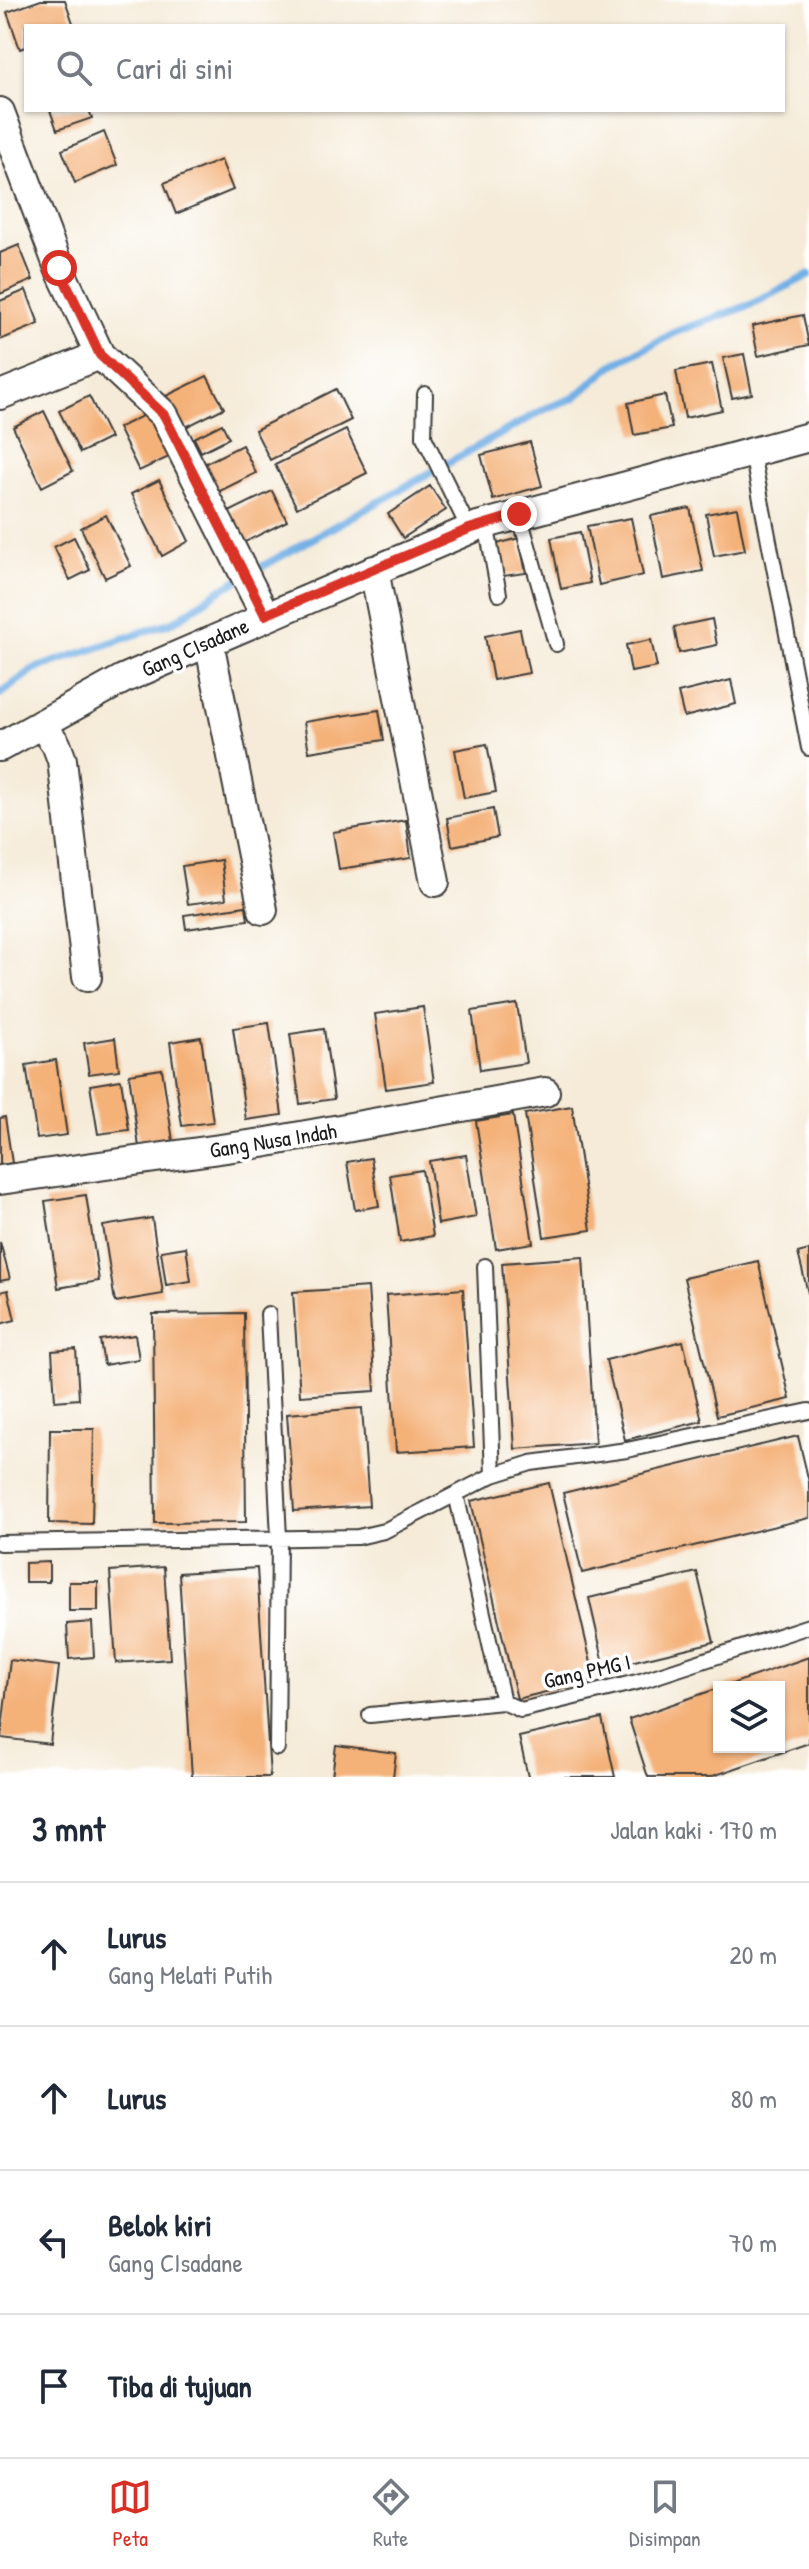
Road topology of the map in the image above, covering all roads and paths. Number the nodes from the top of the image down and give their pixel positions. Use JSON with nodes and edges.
{"nodes":[{"id":1,"x":0,"y":112,"type":"edge"},
{"id":2,"x":100,"y":355,"type":"junction"},
{"id":3,"x":425,"y":394,"type":"dead end"},
{"id":4,"x":0,"y":395,"type":"edge"},
{"id":5,"x":809,"y":437,"type":"edge"},
{"id":6,"x":752,"y":453,"type":"junction"},
{"id":7,"x":519,"y":514,"type":"junction"},
{"id":8,"x":478,"y":526,"type":"junction"},
{"id":9,"x":374,"y":570,"type":"junction"},
{"id":10,"x":499,"y":594,"type":"dead end"},
{"id":11,"x":265,"y":615,"type":"junction"},
{"id":12,"x":209,"y":642,"type":"junction"},
{"id":13,"x":556,"y":644,"type":"dead end"},
{"id":14,"x":41,"y":724,"type":"junction"},
{"id":15,"x":0,"y":747,"type":"edge"},
{"id":16,"x":809,"y":748,"type":"edge"},
{"id":17,"x":435,"y":882,"type":"dead end"},
{"id":18,"x":263,"y":910,"type":"dead end"},
{"id":19,"x":87,"y":977,"type":"dead end"},
{"id":20,"x":545,"y":1092,"type":"dead end"},
{"id":21,"x":0,"y":1180,"type":"edge"},
{"id":22,"x":485,"y":1266,"type":"dead end"},
{"id":23,"x":268,"y":1314,"type":"dead end"},
{"id":24,"x":809,"y":1411,"type":"edge"},
{"id":25,"x":493,"y":1475,"type":"junction"},
{"id":26,"x":456,"y":1494,"type":"junction"},
{"id":27,"x":279,"y":1538,"type":"junction"},
{"id":28,"x":0,"y":1543,"type":"edge"},
{"id":29,"x":809,"y":1626,"type":"edge"},
{"id":30,"x":503,"y":1702,"type":"junction"},
{"id":31,"x":370,"y":1715,"type":"dead end"},
{"id":32,"x":277,"y":1748,"type":"dead end"}],
"edges":[{"from":1,"to":2,"type":"street"},
{"from":2,"to":4,"type":"street"},
{"from":2,"to":11,"type":"street"},
{"from":3,"to":8,"type":"lane"},
{"from":5,"to":6,"type":"street","name":"Gang CIsadane"},
{"from":6,"to":7,"type":"street","name":"Gang CIsadane"},
{"from":6,"to":16,"type":"lane"},
{"from":7,"to":8,"type":"street","name":"Gang CIsadane"},
{"from":7,"to":13,"type":"lane"},
{"from":8,"to":9,"type":"street","name":"Gang CIsadane"},
{"from":8,"to":10,"type":"lane"},
{"from":9,"to":11,"type":"street","name":"Gang CIsadane"},
{"from":9,"to":17,"type":"street"},
{"from":11,"to":12,"type":"street","name":"Gang CIsadane"},
{"from":12,"to":14,"type":"street","name":"Gang CIsadane"},
{"from":12,"to":18,"type":"street"},
{"from":14,"to":15,"type":"street","name":"Gang CIsadane"},
{"from":14,"to":19,"type":"street"},
{"from":20,"to":21,"type":"street","name":"Gang Nusa Indah"},
{"from":22,"to":25,"type":"lane"},
{"from":23,"to":27,"type":"lane"},
{"from":24,"to":25,"type":"lane"},
{"from":25,"to":26,"type":"lane"},
{"from":26,"to":27,"type":"lane"},
{"from":26,"to":30,"type":"lane"},
{"from":27,"to":28,"type":"lane"},
{"from":27,"to":32,"type":"lane"},
{"from":29,"to":30,"type":"lane","name":"Gang PMG I"},
{"from":30,"to":31,"type":"lane","name":"Gang PMG I"}]}
